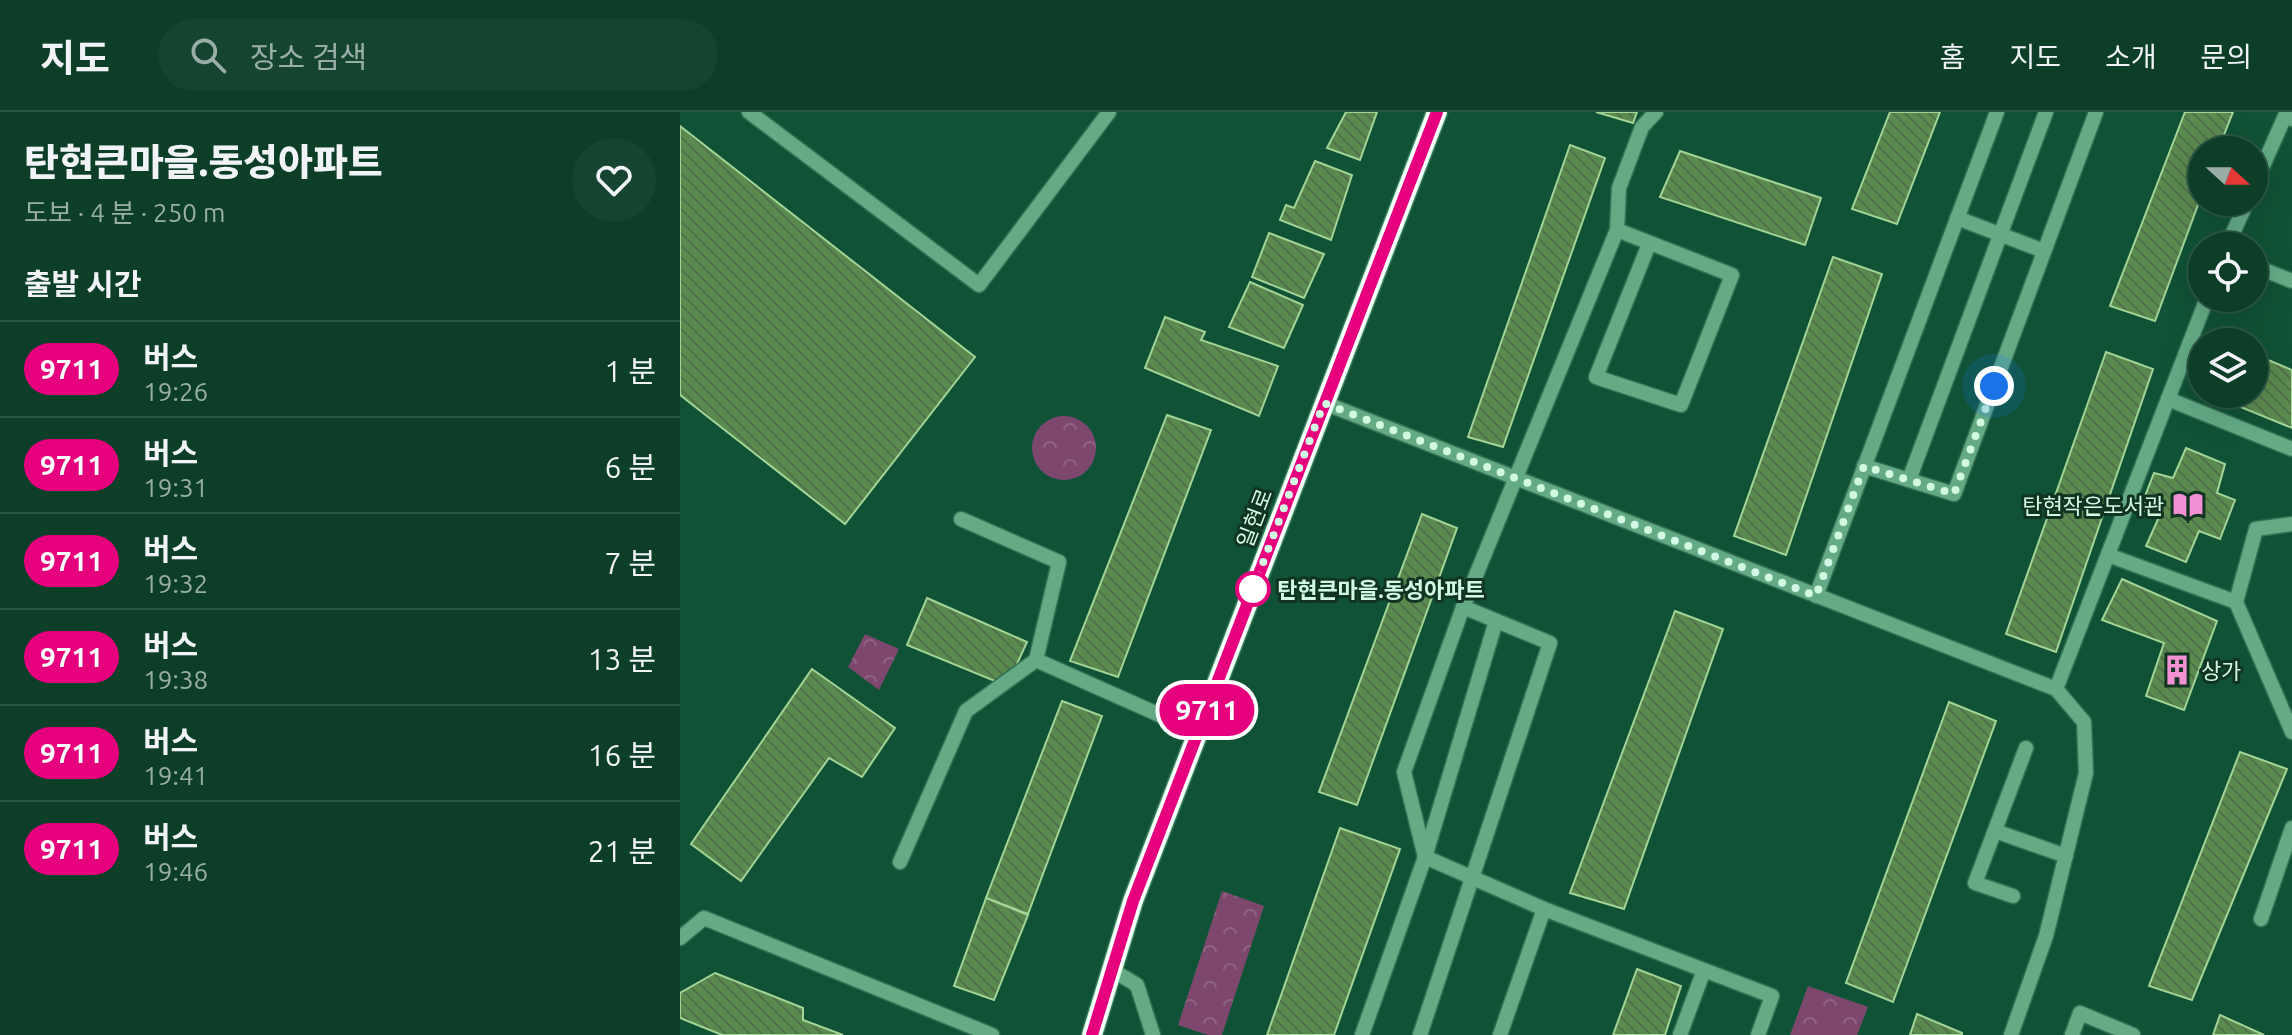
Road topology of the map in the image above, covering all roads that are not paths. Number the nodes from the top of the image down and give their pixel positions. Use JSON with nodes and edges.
{"nodes":[{"id":1,"x":749,"y":112,"type":"edge"},
{"id":2,"x":1109,"y":112,"type":"edge"},
{"id":3,"x":1437,"y":112,"type":"edge"},
{"id":4,"x":1656,"y":112,"type":"edge"},
{"id":5,"x":1997,"y":112,"type":"edge"},
{"id":6,"x":2046,"y":112,"type":"edge"},
{"id":7,"x":2096,"y":112,"type":"edge"},
{"id":8,"x":2292,"y":119,"type":"edge"},
{"id":9,"x":2268,"y":154,"type":"edge"},
{"id":10,"x":1957,"y":218,"type":"junction"},
{"id":11,"x":1617,"y":230,"type":"junction"},
{"id":12,"x":1999,"y":236,"type":"junction"},
{"id":13,"x":1649,"y":244,"type":"junction"},
{"id":14,"x":2044,"y":251,"type":"junction"},
{"id":15,"x":2268,"y":272,"type":"edge"},
{"id":16,"x":2292,"y":281,"type":"edge"},
{"id":17,"x":2202,"y":312,"type":"edge"},
{"id":18,"x":2168,"y":399,"type":"junction"},
{"id":19,"x":1324,"y":403,"type":"junction"},
{"id":20,"x":2292,"y":449,"type":"edge"},
{"id":21,"x":1864,"y":466,"type":"junction"},
{"id":22,"x":1514,"y":478,"type":"junction"},
{"id":23,"x":1909,"y":480,"type":"junction"},
{"id":24,"x":961,"y":519,"type":"dead end"},
{"id":25,"x":2292,"y":524,"type":"edge"},
{"id":26,"x":2108,"y":555,"type":"junction"},
{"id":27,"x":1816,"y":596,"type":"junction"},
{"id":28,"x":2236,"y":602,"type":"junction"},
{"id":29,"x":1463,"y":607,"type":"junction"},
{"id":30,"x":1496,"y":621,"type":"junction"},
{"id":31,"x":1036,"y":660,"type":"junction"},
{"id":32,"x":2056,"y":689,"type":"junction"},
{"id":33,"x":1198,"y":732,"type":"junction"},
{"id":34,"x":2292,"y":732,"type":"edge"},
{"id":35,"x":2026,"y":748,"type":"dead end"},
{"id":36,"x":2292,"y":828,"type":"edge"},
{"id":37,"x":1995,"y":831,"type":"junction"},
{"id":38,"x":2066,"y":856,"type":"junction"},
{"id":39,"x":1425,"y":857,"type":"junction"},
{"id":40,"x":900,"y":862,"type":"dead end"},
{"id":41,"x":1473,"y":878,"type":"junction"},
{"id":42,"x":2013,"y":896,"type":"dead end"},
{"id":43,"x":1544,"y":909,"type":"junction"},
{"id":44,"x":2261,"y":919,"type":"dead end"},
{"id":45,"x":680,"y":938,"type":"edge"},
{"id":46,"x":1112,"y":970,"type":"junction"},
{"id":47,"x":1704,"y":970,"type":"junction"},
{"id":48,"x":992,"y":1035,"type":"edge"},
{"id":49,"x":1092,"y":1035,"type":"edge"},
{"id":50,"x":1153,"y":1035,"type":"edge"},
{"id":51,"x":1362,"y":1035,"type":"edge"},
{"id":52,"x":1420,"y":1035,"type":"edge"},
{"id":53,"x":1500,"y":1035,"type":"edge"},
{"id":54,"x":1680,"y":1035,"type":"edge"},
{"id":55,"x":1758,"y":1035,"type":"edge"},
{"id":56,"x":2011,"y":1035,"type":"edge"},
{"id":57,"x":2072,"y":1035,"type":"edge"},
{"id":58,"x":2133,"y":1035,"type":"edge"}],
"edges":[{"from":1,"to":2,"type":"street"},
{"from":3,"to":19,"type":"main road","name":"일현로"},
{"from":4,"to":11,"type":"street"},
{"from":5,"to":10,"type":"street"},
{"from":6,"to":12,"type":"street"},
{"from":7,"to":14,"type":"street"},
{"from":8,"to":9,"type":"street"},
{"from":10,"to":12,"type":"street"},
{"from":10,"to":21,"type":"street"},
{"from":11,"to":13,"type":"street"},
{"from":11,"to":22,"type":"street"},
{"from":12,"to":14,"type":"street"},
{"from":12,"to":23,"type":"street"},
{"from":13,"to":13,"type":"street"},
{"from":14,"to":23,"type":"street"},
{"from":15,"to":16,"type":"street"},
{"from":17,"to":18,"type":"street"},
{"from":18,"to":20,"type":"street"},
{"from":18,"to":26,"type":"street"},
{"from":19,"to":22,"type":"street"},
{"from":19,"to":33,"type":"main road","name":"일현로"},
{"from":21,"to":23,"type":"street"},
{"from":21,"to":27,"type":"street"},
{"from":22,"to":27,"type":"street"},
{"from":22,"to":29,"type":"street"},
{"from":24,"to":31,"type":"street"},
{"from":25,"to":28,"type":"street"},
{"from":26,"to":28,"type":"street"},
{"from":26,"to":32,"type":"street"},
{"from":27,"to":32,"type":"street"},
{"from":28,"to":34,"type":"street"},
{"from":29,"to":30,"type":"street"},
{"from":29,"to":39,"type":"street"},
{"from":30,"to":39,"type":"street"},
{"from":30,"to":41,"type":"street"},
{"from":31,"to":33,"type":"street"},
{"from":31,"to":40,"type":"street"},
{"from":32,"to":38,"type":"street"},
{"from":33,"to":46,"type":"main road","name":"일현로"},
{"from":35,"to":37,"type":"street"},
{"from":36,"to":44,"type":"street"},
{"from":37,"to":38,"type":"street"},
{"from":37,"to":42,"type":"street"},
{"from":38,"to":56,"type":"street"},
{"from":39,"to":41,"type":"street"},
{"from":39,"to":51,"type":"street"},
{"from":41,"to":43,"type":"street"},
{"from":41,"to":52,"type":"street"},
{"from":43,"to":47,"type":"street"},
{"from":43,"to":53,"type":"street"},
{"from":45,"to":48,"type":"street"},
{"from":46,"to":49,"type":"main road","name":"일현로"},
{"from":46,"to":50,"type":"street"},
{"from":47,"to":54,"type":"street"},
{"from":47,"to":55,"type":"street"},
{"from":57,"to":58,"type":"street"}]}
